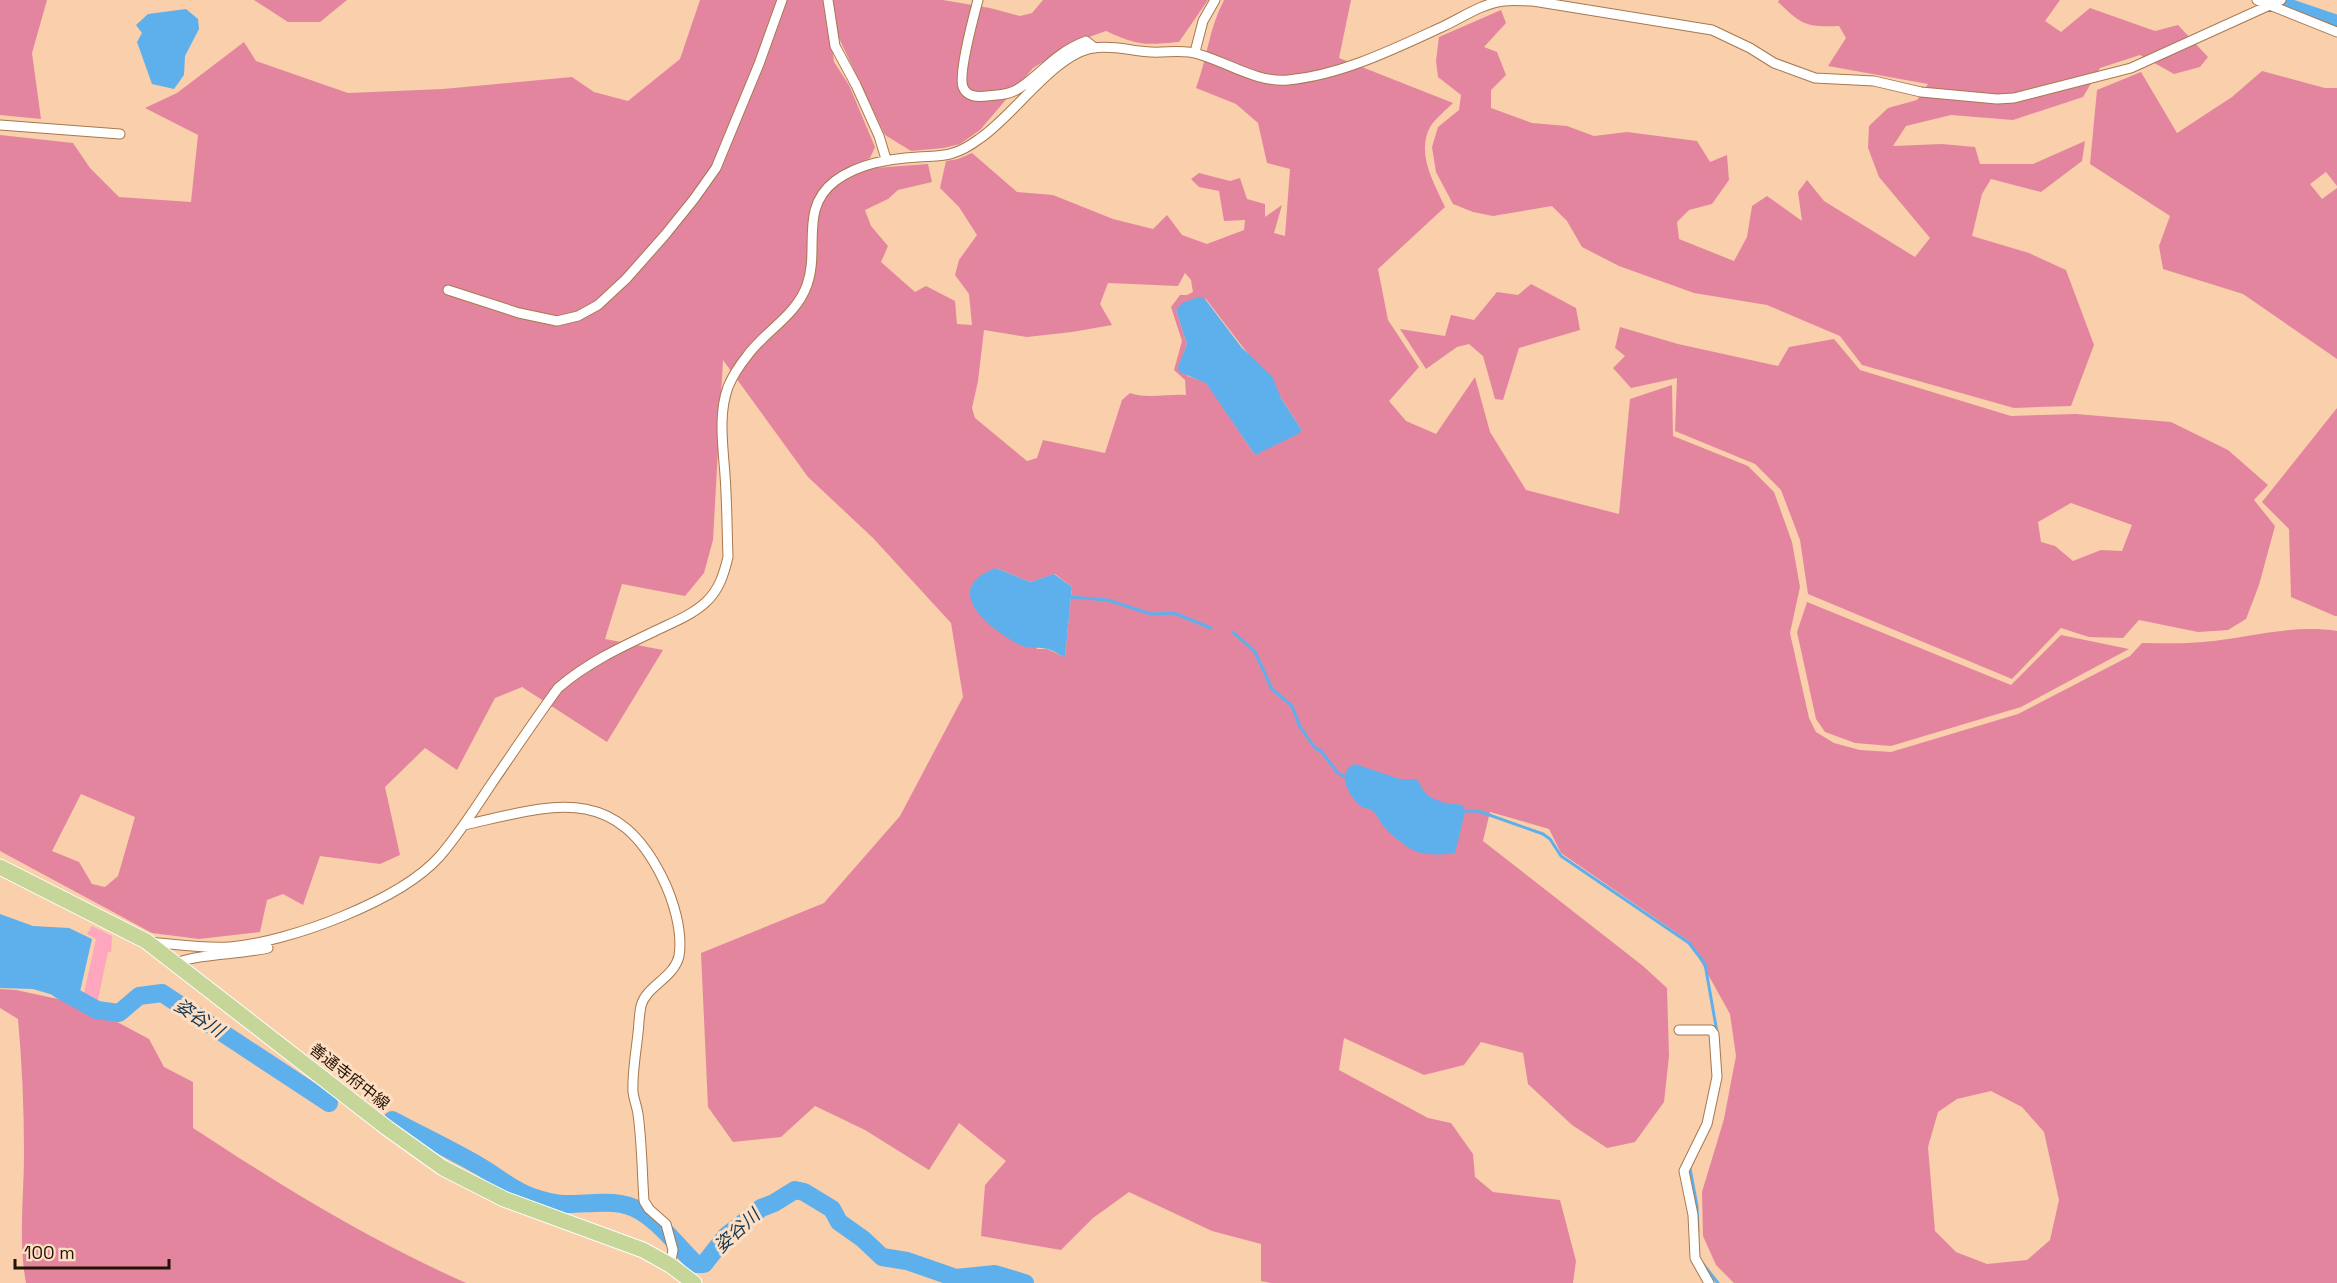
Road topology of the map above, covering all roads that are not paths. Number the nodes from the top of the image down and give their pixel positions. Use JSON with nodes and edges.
{"nodes":[{"id":1,"x":782,"y":0,"type":"edge"},
{"id":2,"x":828,"y":0,"type":"edge"},
{"id":3,"x":978,"y":0,"type":"edge"},
{"id":4,"x":1215,"y":0,"type":"edge"},
{"id":5,"x":1504,"y":0,"type":"edge"},
{"id":6,"x":2257,"y":0,"type":"edge"},
{"id":7,"x":2281,"y":0,"type":"edge"},
{"id":8,"x":2268,"y":3,"type":"edge"},
{"id":9,"x":2337,"y":33,"type":"edge"},
{"id":10,"x":1095,"y":48,"type":"junction"},
{"id":11,"x":1195,"y":52,"type":"junction"},
{"id":12,"x":0,"y":125,"type":"edge"},
{"id":13,"x":120,"y":134,"type":"dead end"},
{"id":14,"x":886,"y":159,"type":"junction"},
{"id":15,"x":448,"y":290,"type":"dead end"},
{"id":16,"x":464,"y":825,"type":"junction"},
{"id":17,"x":0,"y":867,"type":"edge"},
{"id":18,"x":146,"y":941,"type":"junction"},
{"id":19,"x":268,"y":948,"type":"dead end"},
{"id":20,"x":176,"y":963,"type":"junction"},
{"id":21,"x":1679,"y":1030,"type":"dead end"},
{"id":22,"x":670,"y":1265,"type":"junction"},
{"id":23,"x":694,"y":1283,"type":"edge"},
{"id":24,"x":1709,"y":1283,"type":"edge"}],
"edges":[{"from":1,"to":15,"type":"street"},
{"from":2,"to":14,"type":"street"},
{"from":3,"to":10,"type":"street"},
{"from":4,"to":11,"type":"street"},
{"from":5,"to":8,"type":"street"},
{"from":5,"to":11,"type":"street"},
{"from":6,"to":8,"type":"street"},
{"from":7,"to":8,"type":"street"},
{"from":8,"to":9,"type":"street"},
{"from":10,"to":11,"type":"street"},
{"from":10,"to":14,"type":"street"},
{"from":12,"to":13,"type":"street"},
{"from":14,"to":16,"type":"street"},
{"from":16,"to":18,"type":"street"},
{"from":16,"to":22,"type":"street"},
{"from":17,"to":18,"type":"main road","name":"善通寺府中線"},
{"from":18,"to":20,"type":"main road","name":"善通寺府中線"},
{"from":19,"to":20,"type":"street"},
{"from":20,"to":22,"type":"main road","name":"善通寺府中線"},
{"from":21,"to":24,"type":"street"},
{"from":22,"to":23,"type":"main road","name":"善通寺府中線"}]}
